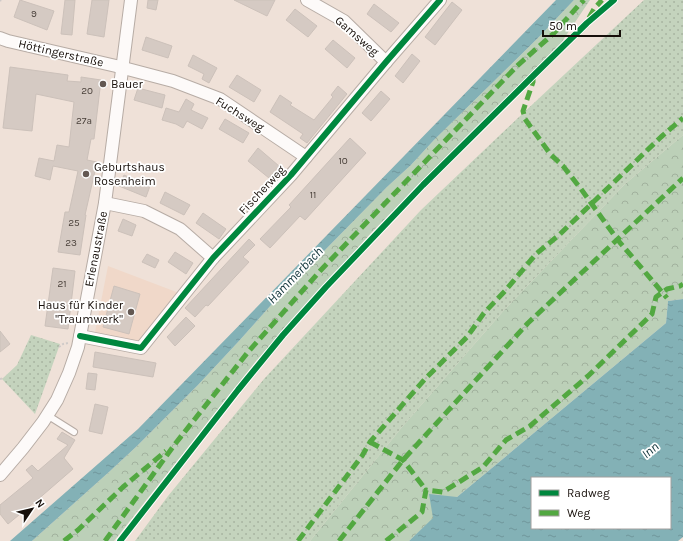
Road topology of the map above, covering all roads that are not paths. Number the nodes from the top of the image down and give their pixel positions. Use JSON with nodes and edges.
{"nodes":[{"id":1,"x":132,"y":0,"type":"edge"},
{"id":2,"x":307,"y":0,"type":"edge"},
{"id":3,"x":440,"y":0,"type":"edge"},
{"id":4,"x":0,"y":38,"type":"edge"},
{"id":5,"x":386,"y":62,"type":"junction"},
{"id":6,"x":123,"y":68,"type":"junction"},
{"id":7,"x":306,"y":157,"type":"junction"},
{"id":8,"x":105,"y":203,"type":"junction"},
{"id":9,"x":213,"y":258,"type":"junction"},
{"id":10,"x":80,"y":336,"type":"junction"},
{"id":11,"x":47,"y":415,"type":"junction"},
{"id":12,"x":74,"y":432,"type":"dead end"},
{"id":13,"x":0,"y":475,"type":"edge"}],
"edges":[{"from":1,"to":6,"type":"street","name":"Erlenaustraße"},
{"from":2,"to":5,"type":"street","name":"Gamsweg"},
{"from":3,"to":5,"type":"street","name":"Fischerweg"},
{"from":4,"to":6,"type":"street","name":"Höttingerstraße"},
{"from":5,"to":7,"type":"street","name":"Fischerweg"},
{"from":6,"to":7,"type":"street","name":"Fuchsweg"},
{"from":6,"to":8,"type":"street","name":"Erlenaustraße"},
{"from":7,"to":9,"type":"street","name":"Fischerweg"},
{"from":8,"to":9,"type":"street"},
{"from":8,"to":10,"type":"street","name":"Erlenaustraße"},
{"from":9,"to":10,"type":"street","name":"Fischerweg"},
{"from":10,"to":11,"type":"street","name":"Erlenaustraße"},
{"from":11,"to":12,"type":"lane"},
{"from":11,"to":13,"type":"street","name":"Erlenaustraße"}]}
